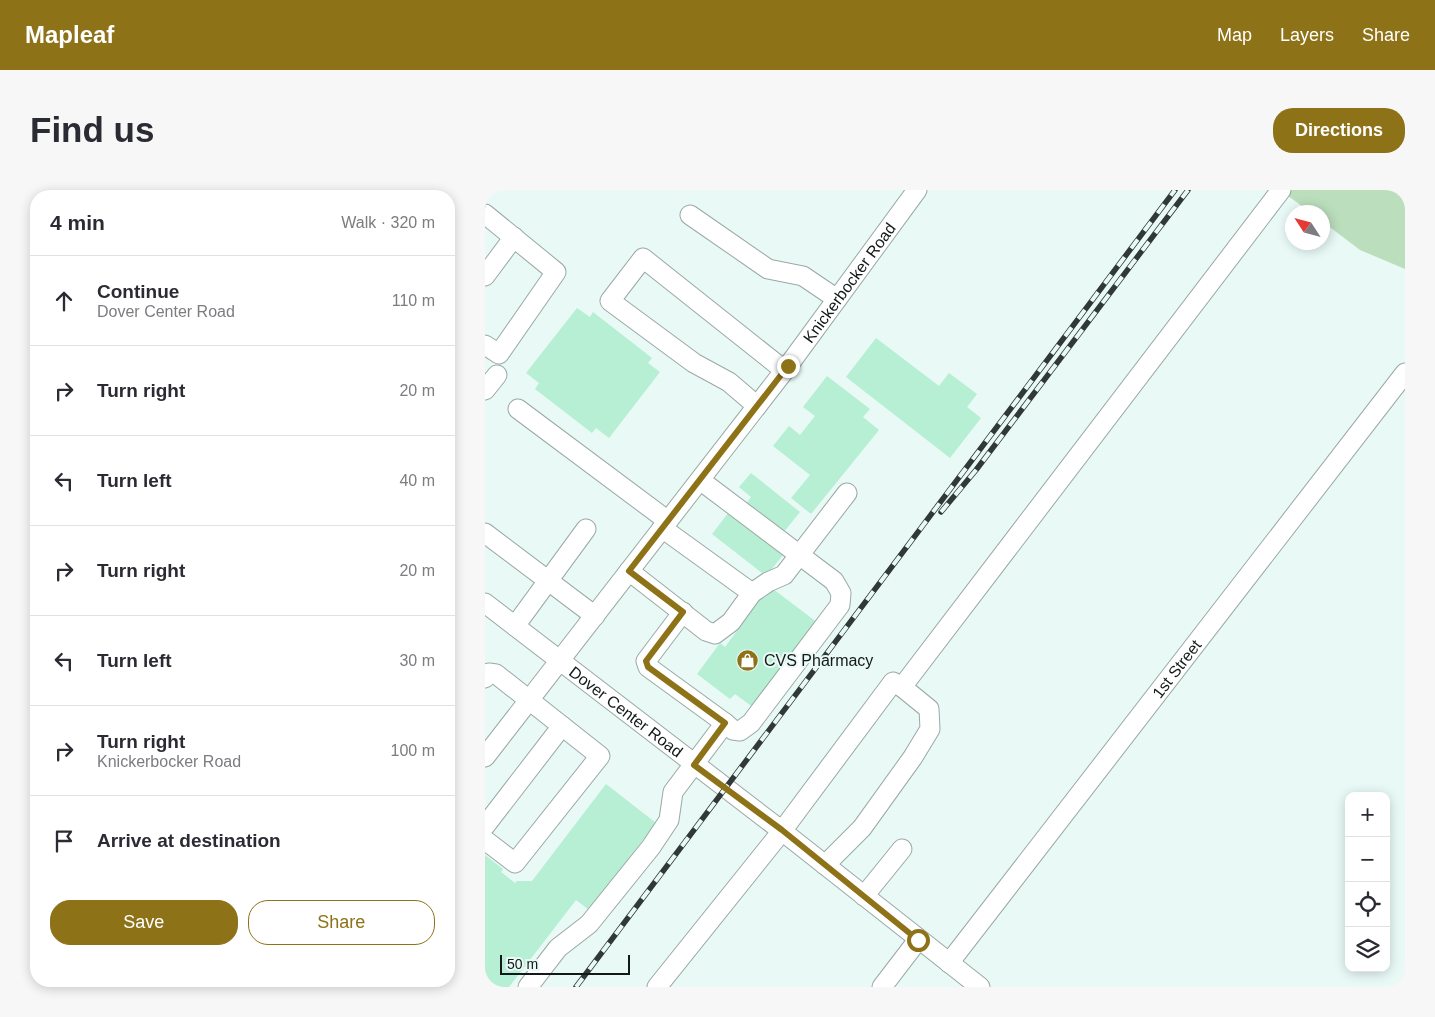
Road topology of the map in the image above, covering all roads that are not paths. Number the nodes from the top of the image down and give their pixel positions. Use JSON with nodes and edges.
{"nodes":[{"id":1,"x":917,"y":190,"type":"edge"},
{"id":2,"x":1281,"y":190,"type":"edge"},
{"id":3,"x":485,"y":214,"type":"edge"},
{"id":4,"x":690,"y":215,"type":"dead end"},
{"id":5,"x":514,"y":237,"type":"junction"},
{"id":6,"x":485,"y":276,"type":"edge"},
{"id":7,"x":837,"y":299,"type":"junction"},
{"id":8,"x":485,"y":345,"type":"edge"},
{"id":9,"x":784,"y":370,"type":"junction"},
{"id":10,"x":1405,"y":373,"type":"edge"},
{"id":11,"x":497,"y":375,"type":"dead end"},
{"id":12,"x":485,"y":390,"type":"edge"},
{"id":13,"x":757,"y":406,"type":"junction"},
{"id":14,"x":518,"y":409,"type":"dead end"},
{"id":15,"x":700,"y":480,"type":"junction"},
{"id":16,"x":847,"y":493,"type":"dead end"},
{"id":17,"x":665,"y":525,"type":"junction"},
{"id":18,"x":586,"y":529,"type":"dead end"},
{"id":19,"x":485,"y":533,"type":"edge"},
{"id":20,"x":799,"y":555,"type":"junction"},
{"id":21,"x":629,"y":571,"type":"junction"},
{"id":22,"x":548,"y":580,"type":"junction"},
{"id":23,"x":751,"y":593,"type":"junction"},
{"id":24,"x":485,"y":602,"type":"edge"},
{"id":25,"x":683,"y":612,"type":"junction"},
{"id":26,"x":595,"y":616,"type":"junction"},
{"id":27,"x":515,"y":626,"type":"junction"},
{"id":28,"x":560,"y":660,"type":"junction"},
{"id":29,"x":485,"y":678,"type":"edge"},
{"id":30,"x":902,"y":688,"type":"junction"},
{"id":31,"x":529,"y":700,"type":"junction"},
{"id":32,"x":725,"y":723,"type":"junction"},
{"id":33,"x":562,"y":726,"type":"junction"},
{"id":34,"x":488,"y":748,"type":"edge"},
{"id":35,"x":694,"y":765,"type":"junction"},
{"id":36,"x":485,"y":826,"type":"edge"},
{"id":37,"x":782,"y":830,"type":"junction"},
{"id":38,"x":485,"y":840,"type":"edge"},
{"id":39,"x":902,"y":849,"type":"dead end"},
{"id":40,"x":825,"y":865,"type":"junction"},
{"id":41,"x":864,"y":896,"type":"junction"},
{"id":42,"x":918,"y":940,"type":"junction"},
{"id":43,"x":949,"y":963,"type":"junction"},
{"id":44,"x":528,"y":987,"type":"edge"},
{"id":45,"x":657,"y":987,"type":"edge"},
{"id":46,"x":882,"y":987,"type":"edge"},
{"id":47,"x":980,"y":987,"type":"edge"}],
"edges":[{"from":1,"to":7,"type":"street","name":"Knickerbocker Road"},
{"from":2,"to":30,"type":"street"},
{"from":3,"to":5,"type":"street"},
{"from":4,"to":7,"type":"street"},
{"from":5,"to":6,"type":"street"},
{"from":5,"to":8,"type":"street"},
{"from":7,"to":9,"type":"street","name":"Knickerbocker Road"},
{"from":9,"to":13,"type":"street","name":"Knickerbocker Road"},
{"from":9,"to":13,"type":"street"},
{"from":10,"to":43,"type":"street","name":"1st Street"},
{"from":11,"to":12,"type":"street"},
{"from":13,"to":15,"type":"street","name":"Knickerbocker Road"},
{"from":14,"to":17,"type":"street"},
{"from":15,"to":17,"type":"street","name":"Knickerbocker Road"},
{"from":15,"to":20,"type":"street"},
{"from":16,"to":20,"type":"street"},
{"from":17,"to":21,"type":"street","name":"Knickerbocker Road"},
{"from":17,"to":23,"type":"street"},
{"from":18,"to":22,"type":"street"},
{"from":19,"to":22,"type":"street"},
{"from":20,"to":23,"type":"street"},
{"from":20,"to":32,"type":"street"},
{"from":21,"to":25,"type":"street"},
{"from":21,"to":26,"type":"street","name":"Knickerbocker Road"},
{"from":22,"to":26,"type":"street"},
{"from":22,"to":27,"type":"street"},
{"from":23,"to":25,"type":"street"},
{"from":24,"to":27,"type":"street","name":"Dover Center Road"},
{"from":25,"to":32,"type":"street"},
{"from":26,"to":28,"type":"street","name":"Knickerbocker Road"},
{"from":27,"to":28,"type":"street","name":"Dover Center Road"},
{"from":28,"to":31,"type":"street","name":"Knickerbocker Road"},
{"from":28,"to":35,"type":"street","name":"Dover Center Road"},
{"from":29,"to":31,"type":"street"},
{"from":30,"to":37,"type":"street"},
{"from":30,"to":40,"type":"street"},
{"from":31,"to":33,"type":"street"},
{"from":31,"to":34,"type":"street","name":"Knickerbocker Road"},
{"from":32,"to":35,"type":"street"},
{"from":33,"to":36,"type":"street"},
{"from":33,"to":38,"type":"street"},
{"from":35,"to":37,"type":"street","name":"Dover Center Road"},
{"from":35,"to":44,"type":"street"},
{"from":37,"to":40,"type":"street","name":"Dover Center Road"},
{"from":37,"to":45,"type":"street"},
{"from":39,"to":41,"type":"street"},
{"from":40,"to":41,"type":"street","name":"Dover Center Road"},
{"from":41,"to":42,"type":"street","name":"Dover Center Road"},
{"from":42,"to":43,"type":"street","name":"Dover Center Road"},
{"from":42,"to":46,"type":"street"},
{"from":43,"to":47,"type":"street","name":"Dover Center Road"}]}
